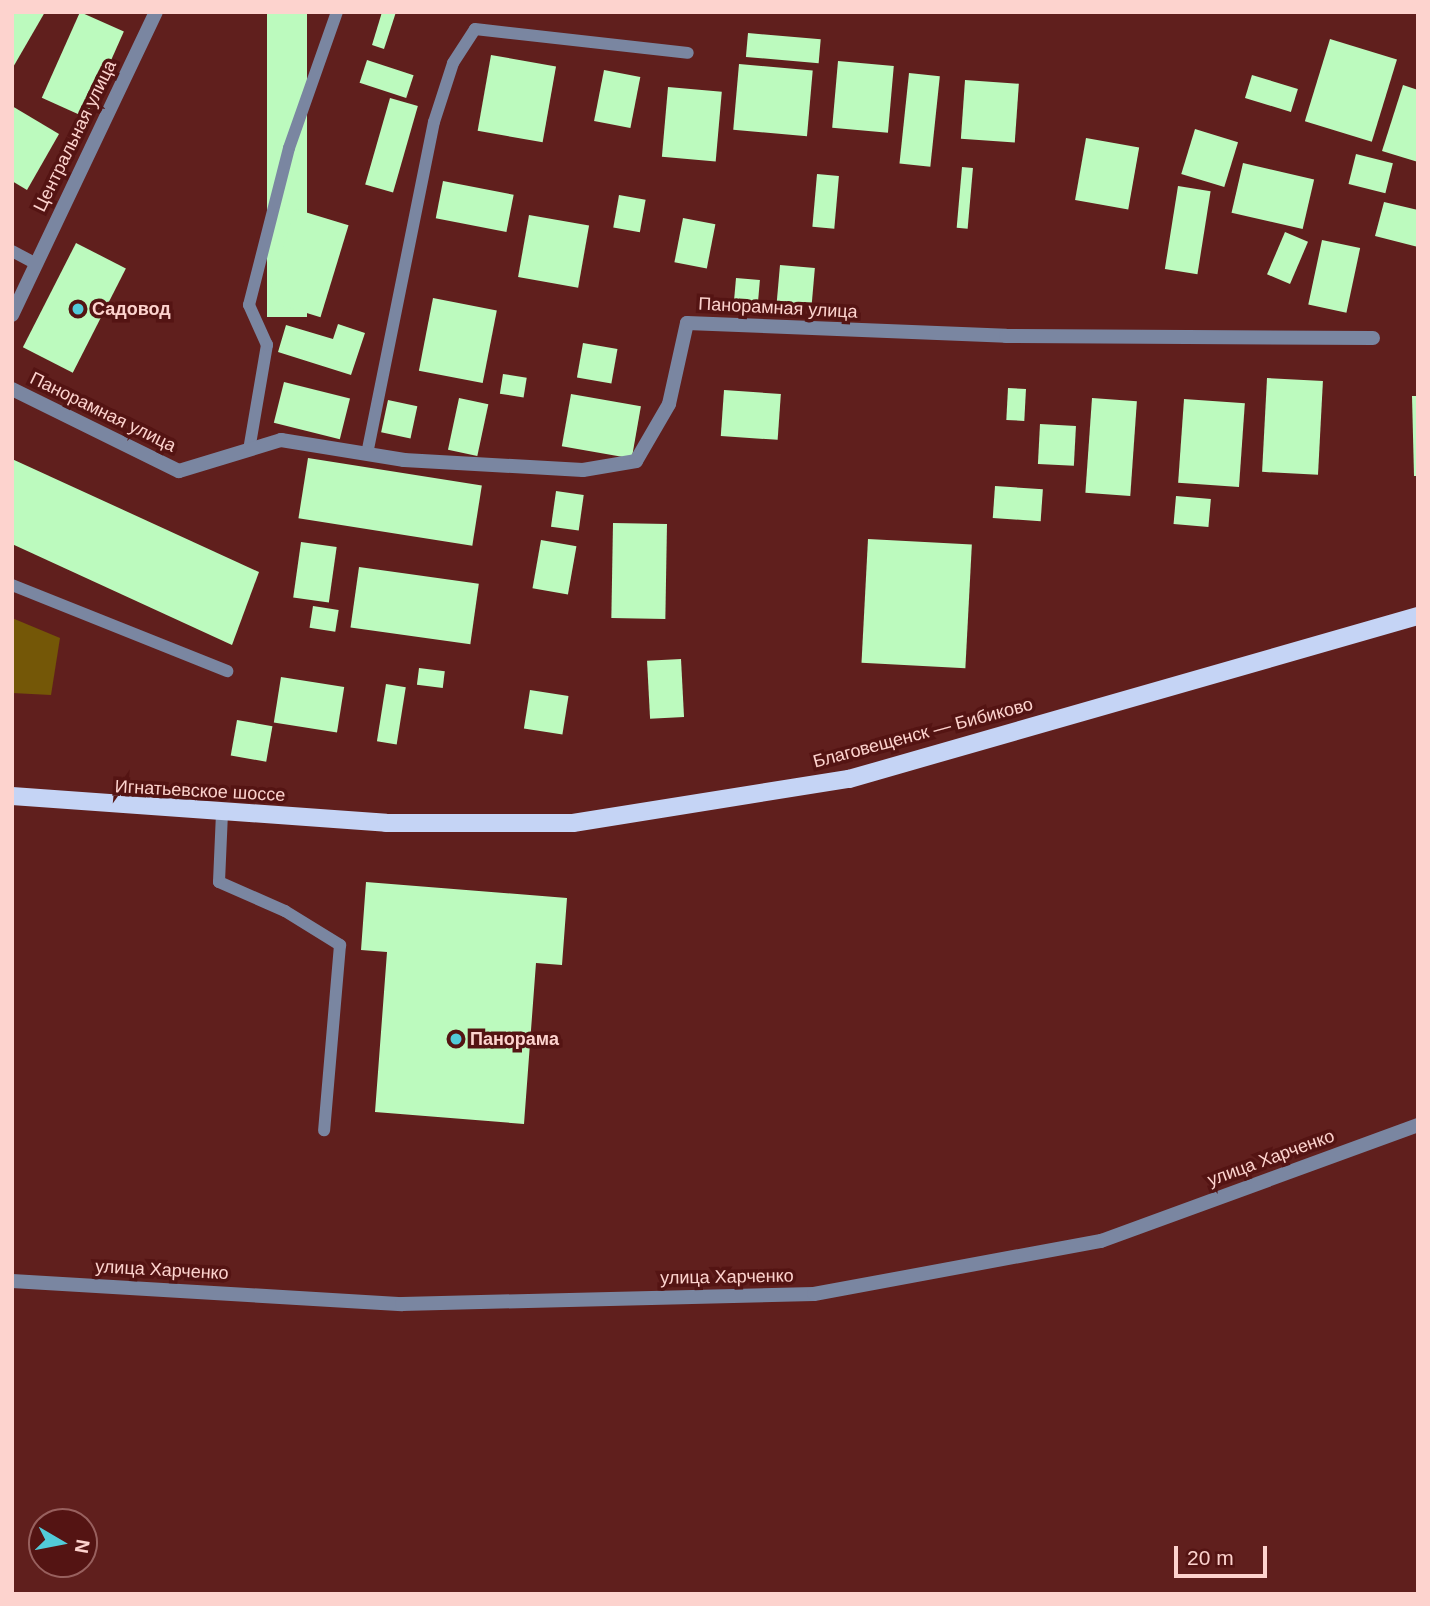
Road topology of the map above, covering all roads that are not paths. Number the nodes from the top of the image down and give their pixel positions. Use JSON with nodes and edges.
{"nodes":[{"id":1,"x":156,"y":12,"type":"edge"},
{"id":2,"x":337,"y":12,"type":"edge"},
{"id":3,"x":688,"y":53,"type":"dead end"},
{"id":4,"x":12,"y":251,"type":"edge"},
{"id":5,"x":35,"y":263,"type":"junction"},
{"id":6,"x":12,"y":315,"type":"edge"},
{"id":7,"x":1373,"y":338,"type":"dead end"},
{"id":8,"x":12,"y":389,"type":"edge"},
{"id":9,"x":249,"y":450,"type":"junction"},
{"id":10,"x":367,"y":454,"type":"junction"},
{"id":11,"x":12,"y":585,"type":"edge"},
{"id":12,"x":1418,"y":616,"type":"edge"},
{"id":13,"x":227,"y":671,"type":"dead end"},
{"id":14,"x":12,"y":796,"type":"edge"},
{"id":15,"x":222,"y":813,"type":"junction"},
{"id":16,"x":386,"y":823,"type":"joint"},
{"id":17,"x":1418,"y":1125,"type":"edge"},
{"id":18,"x":324,"y":1130,"type":"dead end"},
{"id":19,"x":12,"y":1281,"type":"edge"}],
"edges":[{"from":1,"to":5,"type":"street","name":"Центральная улица"},
{"from":2,"to":9,"type":"lane"},
{"from":3,"to":10,"type":"lane"},
{"from":4,"to":5,"type":"lane"},
{"from":5,"to":6,"type":"street","name":"Центральная улица"},
{"from":7,"to":10,"type":"street","name":"Панорамная улица"},
{"from":8,"to":9,"type":"street","name":"Панорамная улица"},
{"from":9,"to":10,"type":"street","name":"Панорамная улица"},
{"from":11,"to":13,"type":"lane"},
{"from":12,"to":16,"type":"main road","name":"Благовещенск — Бибиково"},
{"from":14,"to":15,"type":"main road","name":"Игнатьевское шоссе"},
{"from":15,"to":16,"type":"main road","name":"Игнатьевское шоссе"},
{"from":15,"to":18,"type":"lane"},
{"from":17,"to":19,"type":"street","name":"улица Харченко"}]}
